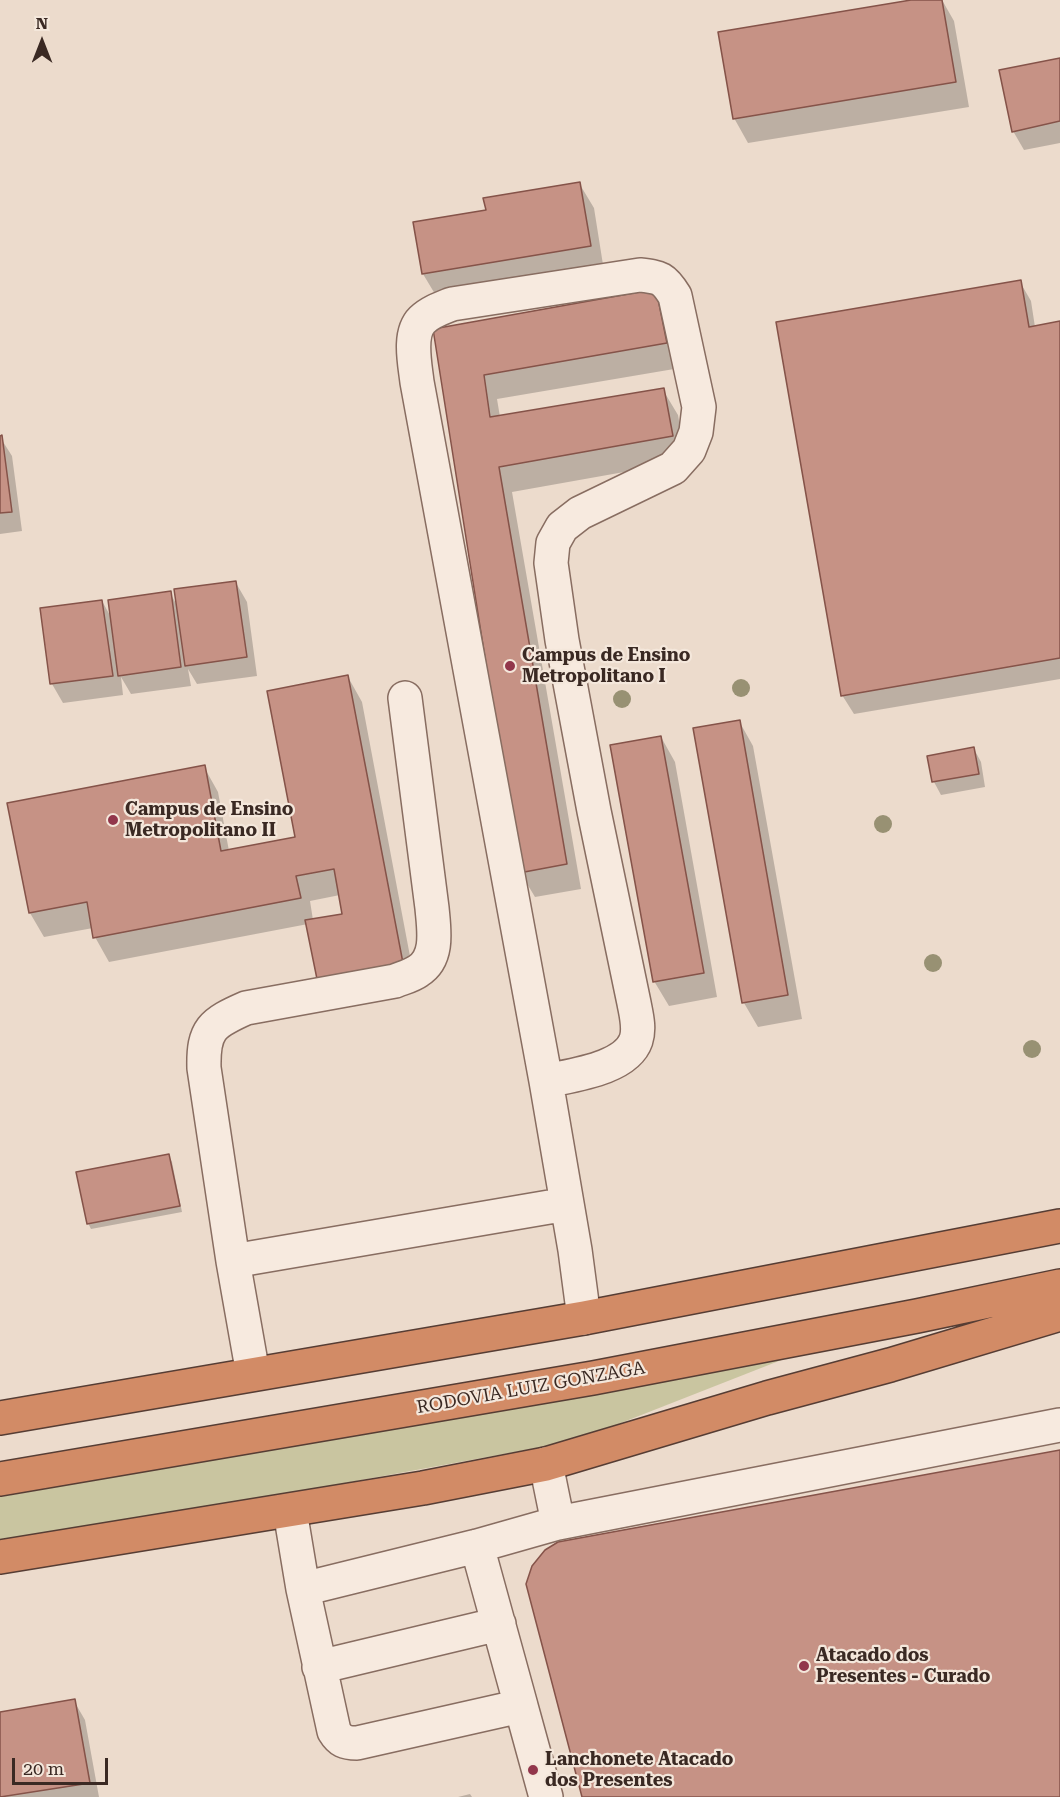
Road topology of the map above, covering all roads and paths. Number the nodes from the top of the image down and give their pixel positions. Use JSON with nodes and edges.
{"nodes":[{"id":1,"x":405,"y":698,"type":"dead end"},
{"id":2,"x":546,"y":1082,"type":"junction"},
{"id":3,"x":567,"y":1204,"type":"junction"},
{"id":4,"x":1060,"y":1226,"type":"edge"},
{"id":5,"x":233,"y":1261,"type":"junction"},
{"id":6,"x":1060,"y":1286,"type":"edge"},
{"id":7,"x":1060,"y":1314,"type":"edge"},
{"id":8,"x":584,"y":1318,"type":"junction"},
{"id":9,"x":253,"y":1374,"type":"junction"},
{"id":10,"x":0,"y":1418,"type":"edge"},
{"id":11,"x":1060,"y":1425,"type":"edge"},
{"id":12,"x":546,"y":1464,"type":"junction"},
{"id":13,"x":0,"y":1479,"type":"edge"},
{"id":14,"x":290,"y":1511,"type":"junction"},
{"id":15,"x":558,"y":1523,"type":"junction"},
{"id":16,"x":477,"y":1546,"type":"junction"},
{"id":17,"x":0,"y":1557,"type":"edge"},
{"id":18,"x":303,"y":1589,"type":"junction"},
{"id":19,"x":499,"y":1624,"type":"junction"},
{"id":20,"x":319,"y":1667,"type":"junction"},
{"id":21,"x":521,"y":1706,"type":"junction"},
{"id":22,"x":546,"y":1797,"type":"edge"}],
"edges":[{"from":1,"to":5,"type":"lane"},
{"from":2,"to":2,"type":"lane"},
{"from":2,"to":3,"type":"lane"},
{"from":3,"to":5,"type":"lane"},
{"from":3,"to":8,"type":"lane"},
{"from":4,"to":8,"type":"highway"},
{"from":5,"to":9,"type":"lane"},
{"from":6,"to":13,"type":"highway","name":"RODOVIA LUIZ GONZAGA"},
{"from":7,"to":12,"type":"highway"},
{"from":8,"to":9,"type":"highway"},
{"from":9,"to":10,"type":"highway"},
{"from":11,"to":15,"type":"lane"},
{"from":12,"to":14,"type":"highway"},
{"from":12,"to":15,"type":"lane"},
{"from":14,"to":17,"type":"highway"},
{"from":14,"to":18,"type":"lane"},
{"from":15,"to":16,"type":"lane"},
{"from":16,"to":18,"type":"lane"},
{"from":16,"to":19,"type":"lane"},
{"from":18,"to":20,"type":"lane"},
{"from":19,"to":20,"type":"lane"},
{"from":19,"to":21,"type":"lane"},
{"from":20,"to":21,"type":"lane"},
{"from":21,"to":22,"type":"lane"}]}
